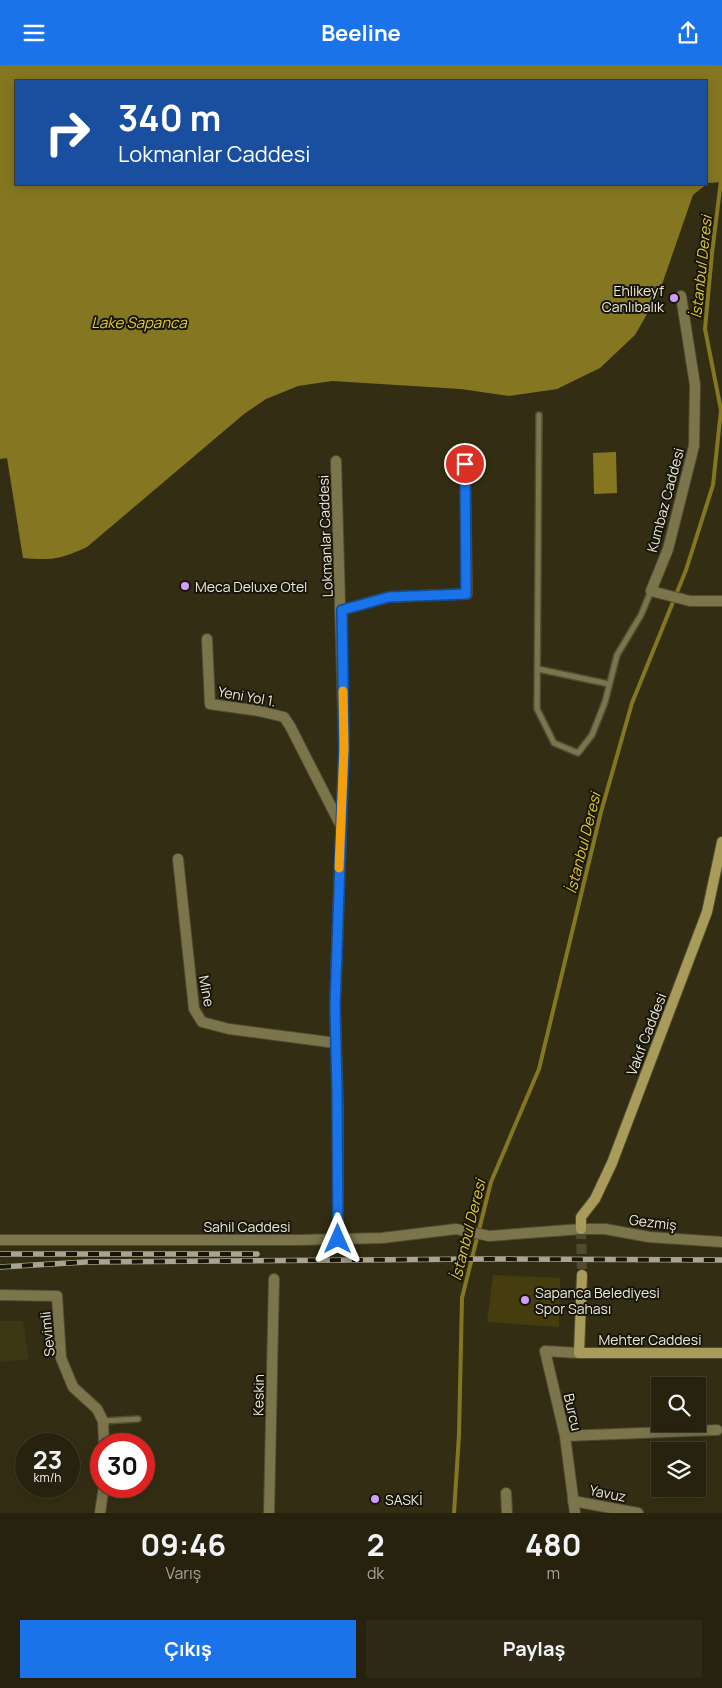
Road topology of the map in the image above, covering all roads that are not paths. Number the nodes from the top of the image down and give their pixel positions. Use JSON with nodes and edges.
{"nodes":[{"id":1,"x":681,"y":295,"type":"dead end"},
{"id":2,"x":538,"y":415,"type":"dead end"},
{"id":3,"x":336,"y":461,"type":"dead end"},
{"id":4,"x":465,"y":464,"type":"dead end"},
{"id":5,"x":650,"y":591,"type":"junction"},
{"id":6,"x":722,"y":601,"type":"edge"},
{"id":7,"x":342,"y":610,"type":"junction"},
{"id":8,"x":207,"y":639,"type":"dead end"},
{"id":9,"x":538,"y":669,"type":"junction"},
{"id":10,"x":609,"y":685,"type":"junction"},
{"id":11,"x":341,"y":824,"type":"junction"},
{"id":12,"x":722,"y":842,"type":"edge"},
{"id":13,"x":178,"y":859,"type":"dead end"},
{"id":14,"x":336,"y":1043,"type":"junction"},
{"id":15,"x":581,"y":1229,"type":"junction"},
{"id":16,"x":338,"y":1239,"type":"junction"},
{"id":17,"x":0,"y":1241,"type":"edge"},
{"id":18,"x":722,"y":1242,"type":"edge"},
{"id":19,"x":582,"y":1275,"type":"tunnel mouth"},
{"id":20,"x":274,"y":1279,"type":"dead end"},
{"id":21,"x":0,"y":1295,"type":"edge"},
{"id":22,"x":579,"y":1353,"type":"junction"},
{"id":23,"x":722,"y":1353,"type":"edge"},
{"id":24,"x":138,"y":1419,"type":"dead end"},
{"id":25,"x":103,"y":1421,"type":"junction"},
{"id":26,"x":716,"y":1430,"type":"dead end"},
{"id":27,"x":104,"y":1433,"type":"edge"},
{"id":28,"x":565,"y":1436,"type":"junction"},
{"id":29,"x":506,"y":1493,"type":"dead end"},
{"id":30,"x":102,"y":1498,"type":"edge"},
{"id":31,"x":573,"y":1501,"type":"junction"},
{"id":32,"x":100,"y":1513,"type":"edge"},
{"id":33,"x":269,"y":1513,"type":"edge"},
{"id":34,"x":507,"y":1513,"type":"edge"},
{"id":35,"x":575,"y":1513,"type":"edge"},
{"id":36,"x":638,"y":1513,"type":"edge"}],
"edges":[{"from":1,"to":5,"type":"street","name":"Kumbaz Caddesi"},
{"from":2,"to":9,"type":"lane"},
{"from":3,"to":7,"type":"street","name":"Lokmanlar Caddesi"},
{"from":4,"to":7,"type":"street","name":"Lokmanlar Caddesi"},
{"from":5,"to":6,"type":"street"},
{"from":5,"to":10,"type":"lane"},
{"from":7,"to":11,"type":"street","name":"Lokmanlar Caddesi"},
{"from":8,"to":11,"type":"street","name":"Yeni Yol 1."},
{"from":9,"to":10,"type":"lane"},
{"from":9,"to":10,"type":"lane"},
{"from":11,"to":14,"type":"street","name":"Lokmanlar Caddesi"},
{"from":12,"to":15,"type":"street","name":"Vakıf Caddesi"},
{"from":13,"to":14,"type":"street","name":"Mine"},
{"from":14,"to":16,"type":"street","name":"Lokmanlar Caddesi"},
{"from":15,"to":16,"type":"street","name":"Sahil Caddesi"},
{"from":15,"to":18,"type":"street","name":"Gezmiş"},
{"from":16,"to":17,"type":"street","name":"Sahil Caddesi"},
{"from":19,"to":22,"type":"street"},
{"from":20,"to":33,"type":"street","name":"Keskin"},
{"from":21,"to":25,"type":"street","name":"Sevimli"},
{"from":22,"to":23,"type":"street","name":"Mehter Caddesi"},
{"from":22,"to":28,"type":"street","name":"Burcu"},
{"from":24,"to":25,"type":"lane"},
{"from":25,"to":27,"type":"street"},
{"from":26,"to":28,"type":"street"},
{"from":28,"to":31,"type":"street","name":"Burcu"},
{"from":29,"to":34,"type":"street"},
{"from":30,"to":32,"type":"street"},
{"from":31,"to":35,"type":"street","name":"Burcu"},
{"from":31,"to":36,"type":"street","name":"Yavuz"}]}
